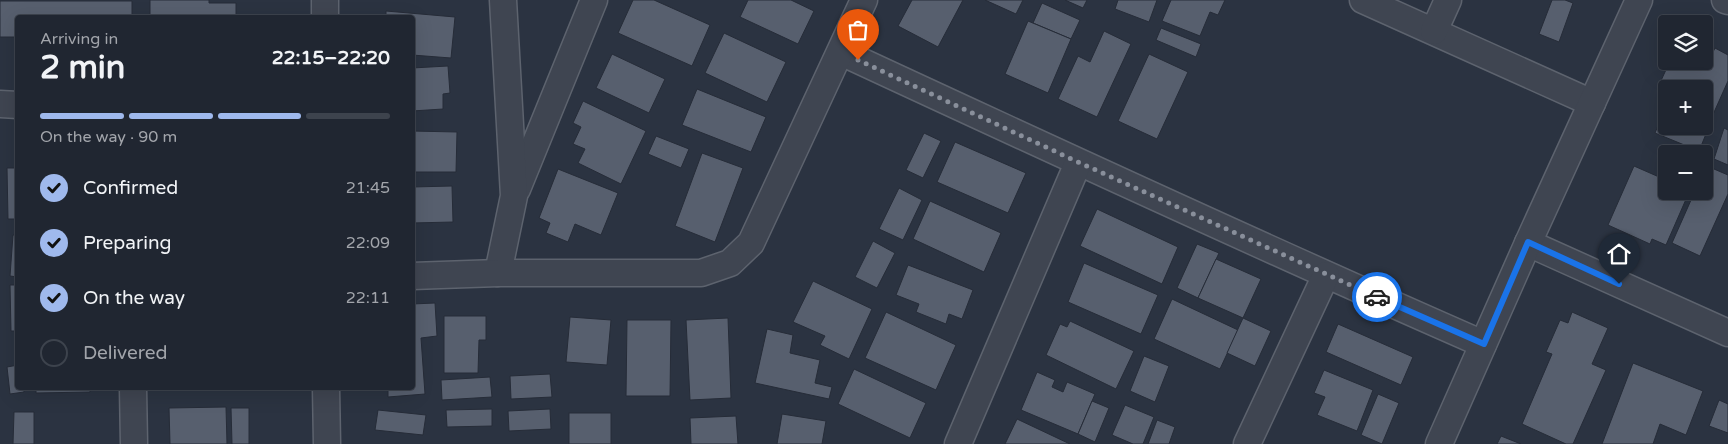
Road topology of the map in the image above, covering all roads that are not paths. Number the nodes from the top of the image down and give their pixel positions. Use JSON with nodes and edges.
{"nodes":[{"id":1,"x":325,"y":0,"type":"edge"},
{"id":2,"x":503,"y":0,"type":"edge"},
{"id":3,"x":594,"y":0,"type":"edge"},
{"id":4,"x":864,"y":0,"type":"edge"},
{"id":5,"x":1363,"y":0,"type":"edge"},
{"id":6,"x":1448,"y":0,"type":"edge"},
{"id":7,"x":1639,"y":0,"type":"edge"},
{"id":8,"x":325,"y":15,"type":"edge"},
{"id":9,"x":1434,"y":31,"type":"junction"},
{"id":10,"x":841,"y":52,"type":"junction"},
{"id":11,"x":1592,"y":103,"type":"junction"},
{"id":12,"x":0,"y":104,"type":"edge"},
{"id":13,"x":15,"y":105,"type":"edge"},
{"id":14,"x":1078,"y":162,"type":"junction"},
{"id":15,"x":514,"y":196,"type":"junction"},
{"id":16,"x":1528,"y":242,"type":"junction"},
{"id":17,"x":498,"y":273,"type":"junction"},
{"id":18,"x":1326,"y":275,"type":"junction"},
{"id":19,"x":415,"y":276,"type":"edge"},
{"id":20,"x":1728,"y":333,"type":"edge"},
{"id":21,"x":1484,"y":344,"type":"junction"},
{"id":22,"x":133,"y":390,"type":"edge"},
{"id":23,"x":326,"y":390,"type":"edge"},
{"id":24,"x":134,"y":444,"type":"edge"},
{"id":25,"x":327,"y":444,"type":"edge"},
{"id":26,"x":958,"y":444,"type":"edge"},
{"id":27,"x":1247,"y":444,"type":"edge"},
{"id":28,"x":1439,"y":444,"type":"edge"}],
"edges":[{"from":1,"to":8,"type":"street"},
{"from":2,"to":15,"type":"street"},
{"from":3,"to":15,"type":"street"},
{"from":4,"to":10,"type":"street"},
{"from":5,"to":9,"type":"street"},
{"from":6,"to":9,"type":"street"},
{"from":7,"to":11,"type":"street"},
{"from":9,"to":11,"type":"street"},
{"from":10,"to":14,"type":"street"},
{"from":10,"to":17,"type":"street"},
{"from":11,"to":16,"type":"street"},
{"from":12,"to":13,"type":"street"},
{"from":14,"to":18,"type":"street"},
{"from":14,"to":26,"type":"street"},
{"from":15,"to":17,"type":"street"},
{"from":16,"to":20,"type":"street"},
{"from":16,"to":21,"type":"street"},
{"from":17,"to":19,"type":"street"},
{"from":18,"to":21,"type":"street"},
{"from":18,"to":27,"type":"street"},
{"from":21,"to":28,"type":"street"},
{"from":22,"to":24,"type":"street"},
{"from":23,"to":25,"type":"street"}]}
